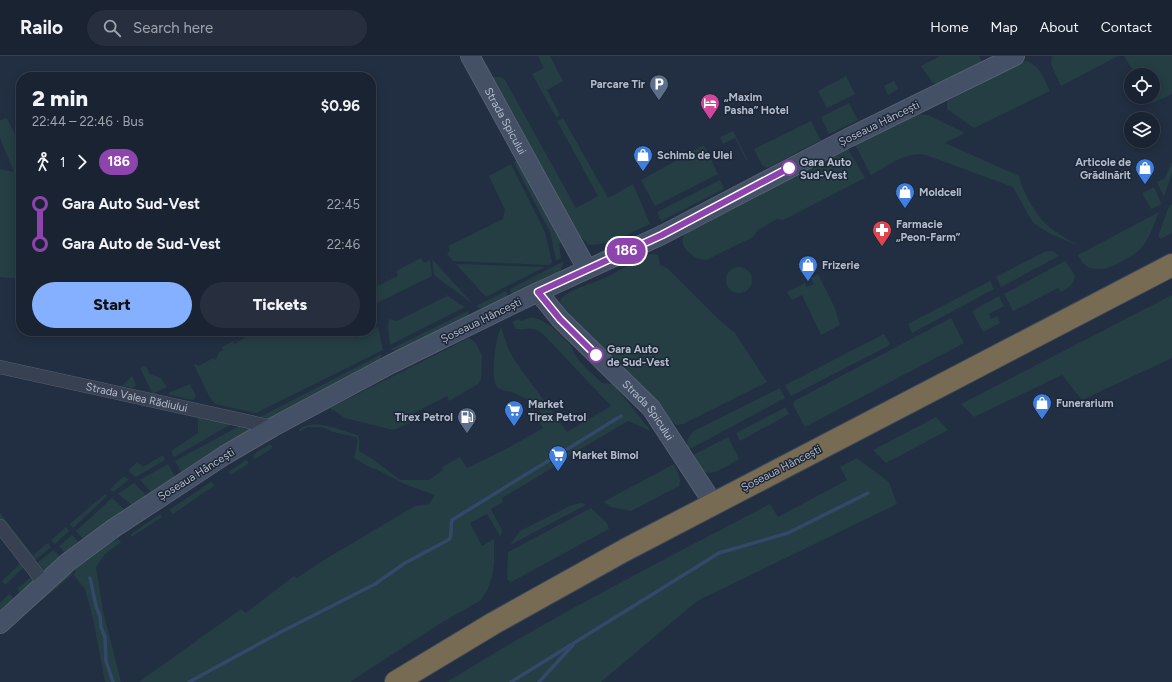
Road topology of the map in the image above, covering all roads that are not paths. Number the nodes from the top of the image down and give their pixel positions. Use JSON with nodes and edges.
{"nodes":[{"id":1,"x":470,"y":56,"type":"edge"},
{"id":2,"x":1015,"y":56,"type":"edge"},
{"id":3,"x":1172,"y":265,"type":"edge"},
{"id":4,"x":587,"y":270,"type":"junction"},
{"id":5,"x":538,"y":292,"type":"junction"},
{"id":6,"x":0,"y":367,"type":"edge"},
{"id":7,"x":273,"y":427,"type":"junction"},
{"id":8,"x":713,"y":503,"type":"junction"},
{"id":9,"x":0,"y":526,"type":"edge"},
{"id":10,"x":44,"y":583,"type":"junction"},
{"id":11,"x":0,"y":624,"type":"edge"},
{"id":12,"x":396,"y":682,"type":"edge"}],
"edges":[{"from":1,"to":4,"type":"street","name":"Strada Spicului"},
{"from":2,"to":4,"type":"street","name":"Șoseaua Hâncești"},
{"from":3,"to":8,"type":"highway","name":"Șoseaua Hâncești"},
{"from":4,"to":5,"type":"street","name":"Șoseaua Hâncești"},
{"from":5,"to":7,"type":"street","name":"Șoseaua Hâncești"},
{"from":5,"to":8,"type":"street","name":"Strada Spicului"},
{"from":6,"to":7,"type":"street","name":"Strada Valea Rădiului"},
{"from":7,"to":10,"type":"street","name":"Șoseaua Hâncești"},
{"from":8,"to":12,"type":"highway","name":"Șoseaua Hâncești"},
{"from":9,"to":10,"type":"street"},
{"from":10,"to":11,"type":"street","name":"Șoseaua Hâncești"}]}
